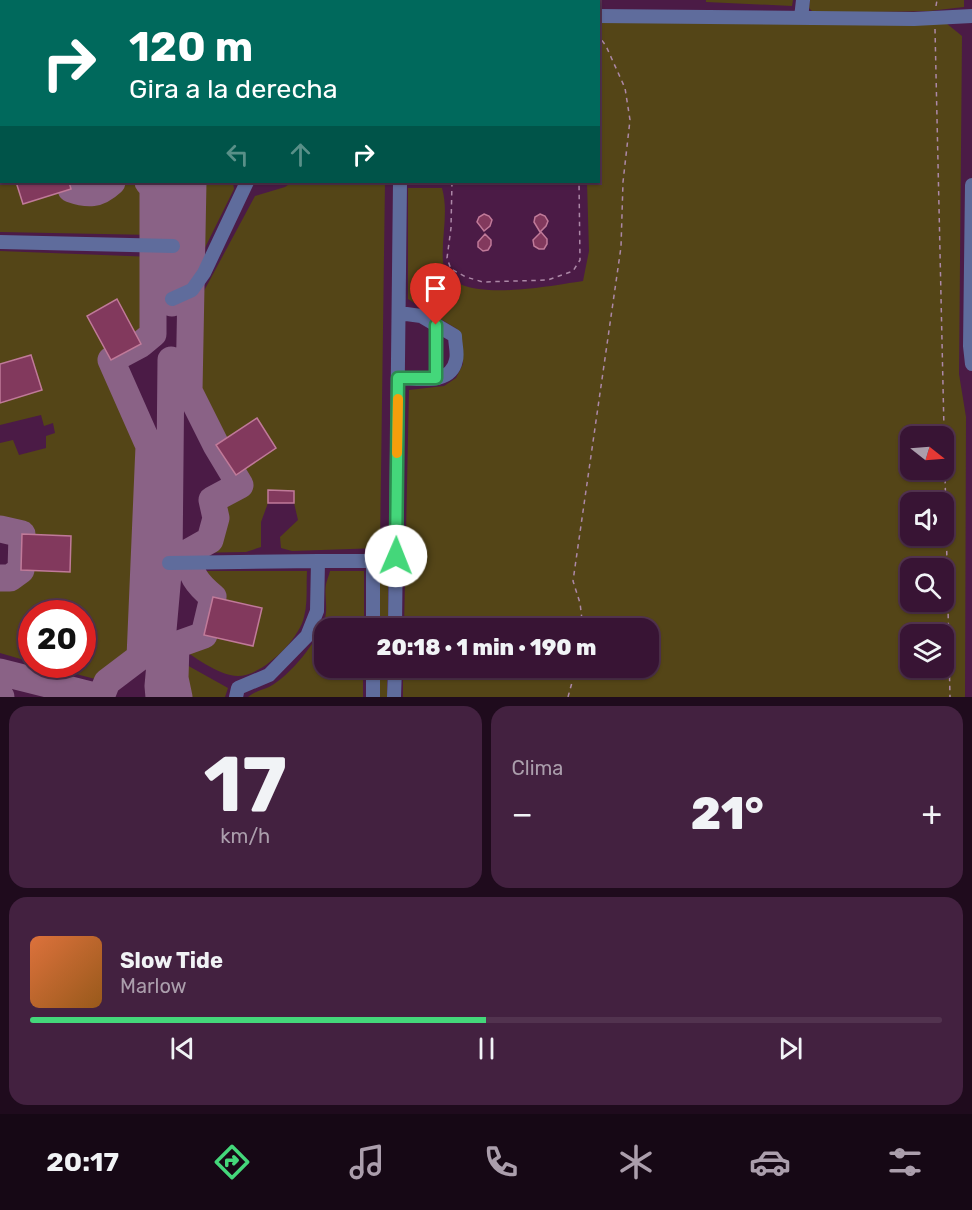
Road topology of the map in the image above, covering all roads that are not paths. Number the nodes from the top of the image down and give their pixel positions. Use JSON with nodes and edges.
{"nodes":[{"id":1,"x":802,"y":0,"type":"edge"},
{"id":2,"x":600,"y":16,"type":"edge"},
{"id":3,"x":972,"y":16,"type":"edge"},
{"id":4,"x":801,"y":18,"type":"junction"},
{"id":5,"x":247,"y":183,"type":"edge"},
{"id":6,"x":400,"y":183,"type":"edge"},
{"id":7,"x":972,"y":185,"type":"edge"},
{"id":8,"x":0,"y":242,"type":"edge"},
{"id":9,"x":173,"y":246,"type":"dead end"},
{"id":10,"x":172,"y":299,"type":"dead end"},
{"id":11,"x":399,"y":313,"type":"junction"},
{"id":12,"x":436,"y":325,"type":"junction"},
{"id":13,"x":972,"y":364,"type":"edge"},
{"id":14,"x":398,"y":378,"type":"junction"},
{"id":15,"x":436,"y":378,"type":"junction"},
{"id":16,"x":396,"y":556,"type":"junction"},
{"id":17,"x":318,"y":561,"type":"junction"},
{"id":18,"x":373,"y":561,"type":"junction"},
{"id":19,"x":169,"y":563,"type":"dead end"},
{"id":20,"x":373,"y":618,"type":"edge"},
{"id":21,"x":395,"y":618,"type":"edge"},
{"id":22,"x":373,"y":678,"type":"edge"},
{"id":23,"x":395,"y":678,"type":"edge"},
{"id":24,"x":236,"y":697,"type":"edge"},
{"id":25,"x":373,"y":697,"type":"edge"},
{"id":26,"x":394,"y":697,"type":"edge"}],
"edges":[{"from":1,"to":4,"type":"lane"},
{"from":2,"to":4,"type":"lane"},
{"from":3,"to":4,"type":"lane"},
{"from":5,"to":10,"type":"lane"},
{"from":6,"to":11,"type":"lane"},
{"from":7,"to":13,"type":"lane"},
{"from":8,"to":9,"type":"lane"},
{"from":11,"to":12,"type":"lane"},
{"from":11,"to":14,"type":"lane"},
{"from":12,"to":15,"type":"lane"},
{"from":12,"to":15,"type":"lane"},
{"from":14,"to":15,"type":"lane"},
{"from":14,"to":16,"type":"lane"},
{"from":16,"to":18,"type":"lane"},
{"from":16,"to":21,"type":"lane"},
{"from":17,"to":18,"type":"lane"},
{"from":17,"to":19,"type":"lane"},
{"from":17,"to":24,"type":"lane"},
{"from":18,"to":20,"type":"lane"},
{"from":22,"to":25,"type":"lane"},
{"from":23,"to":26,"type":"lane"}]}
